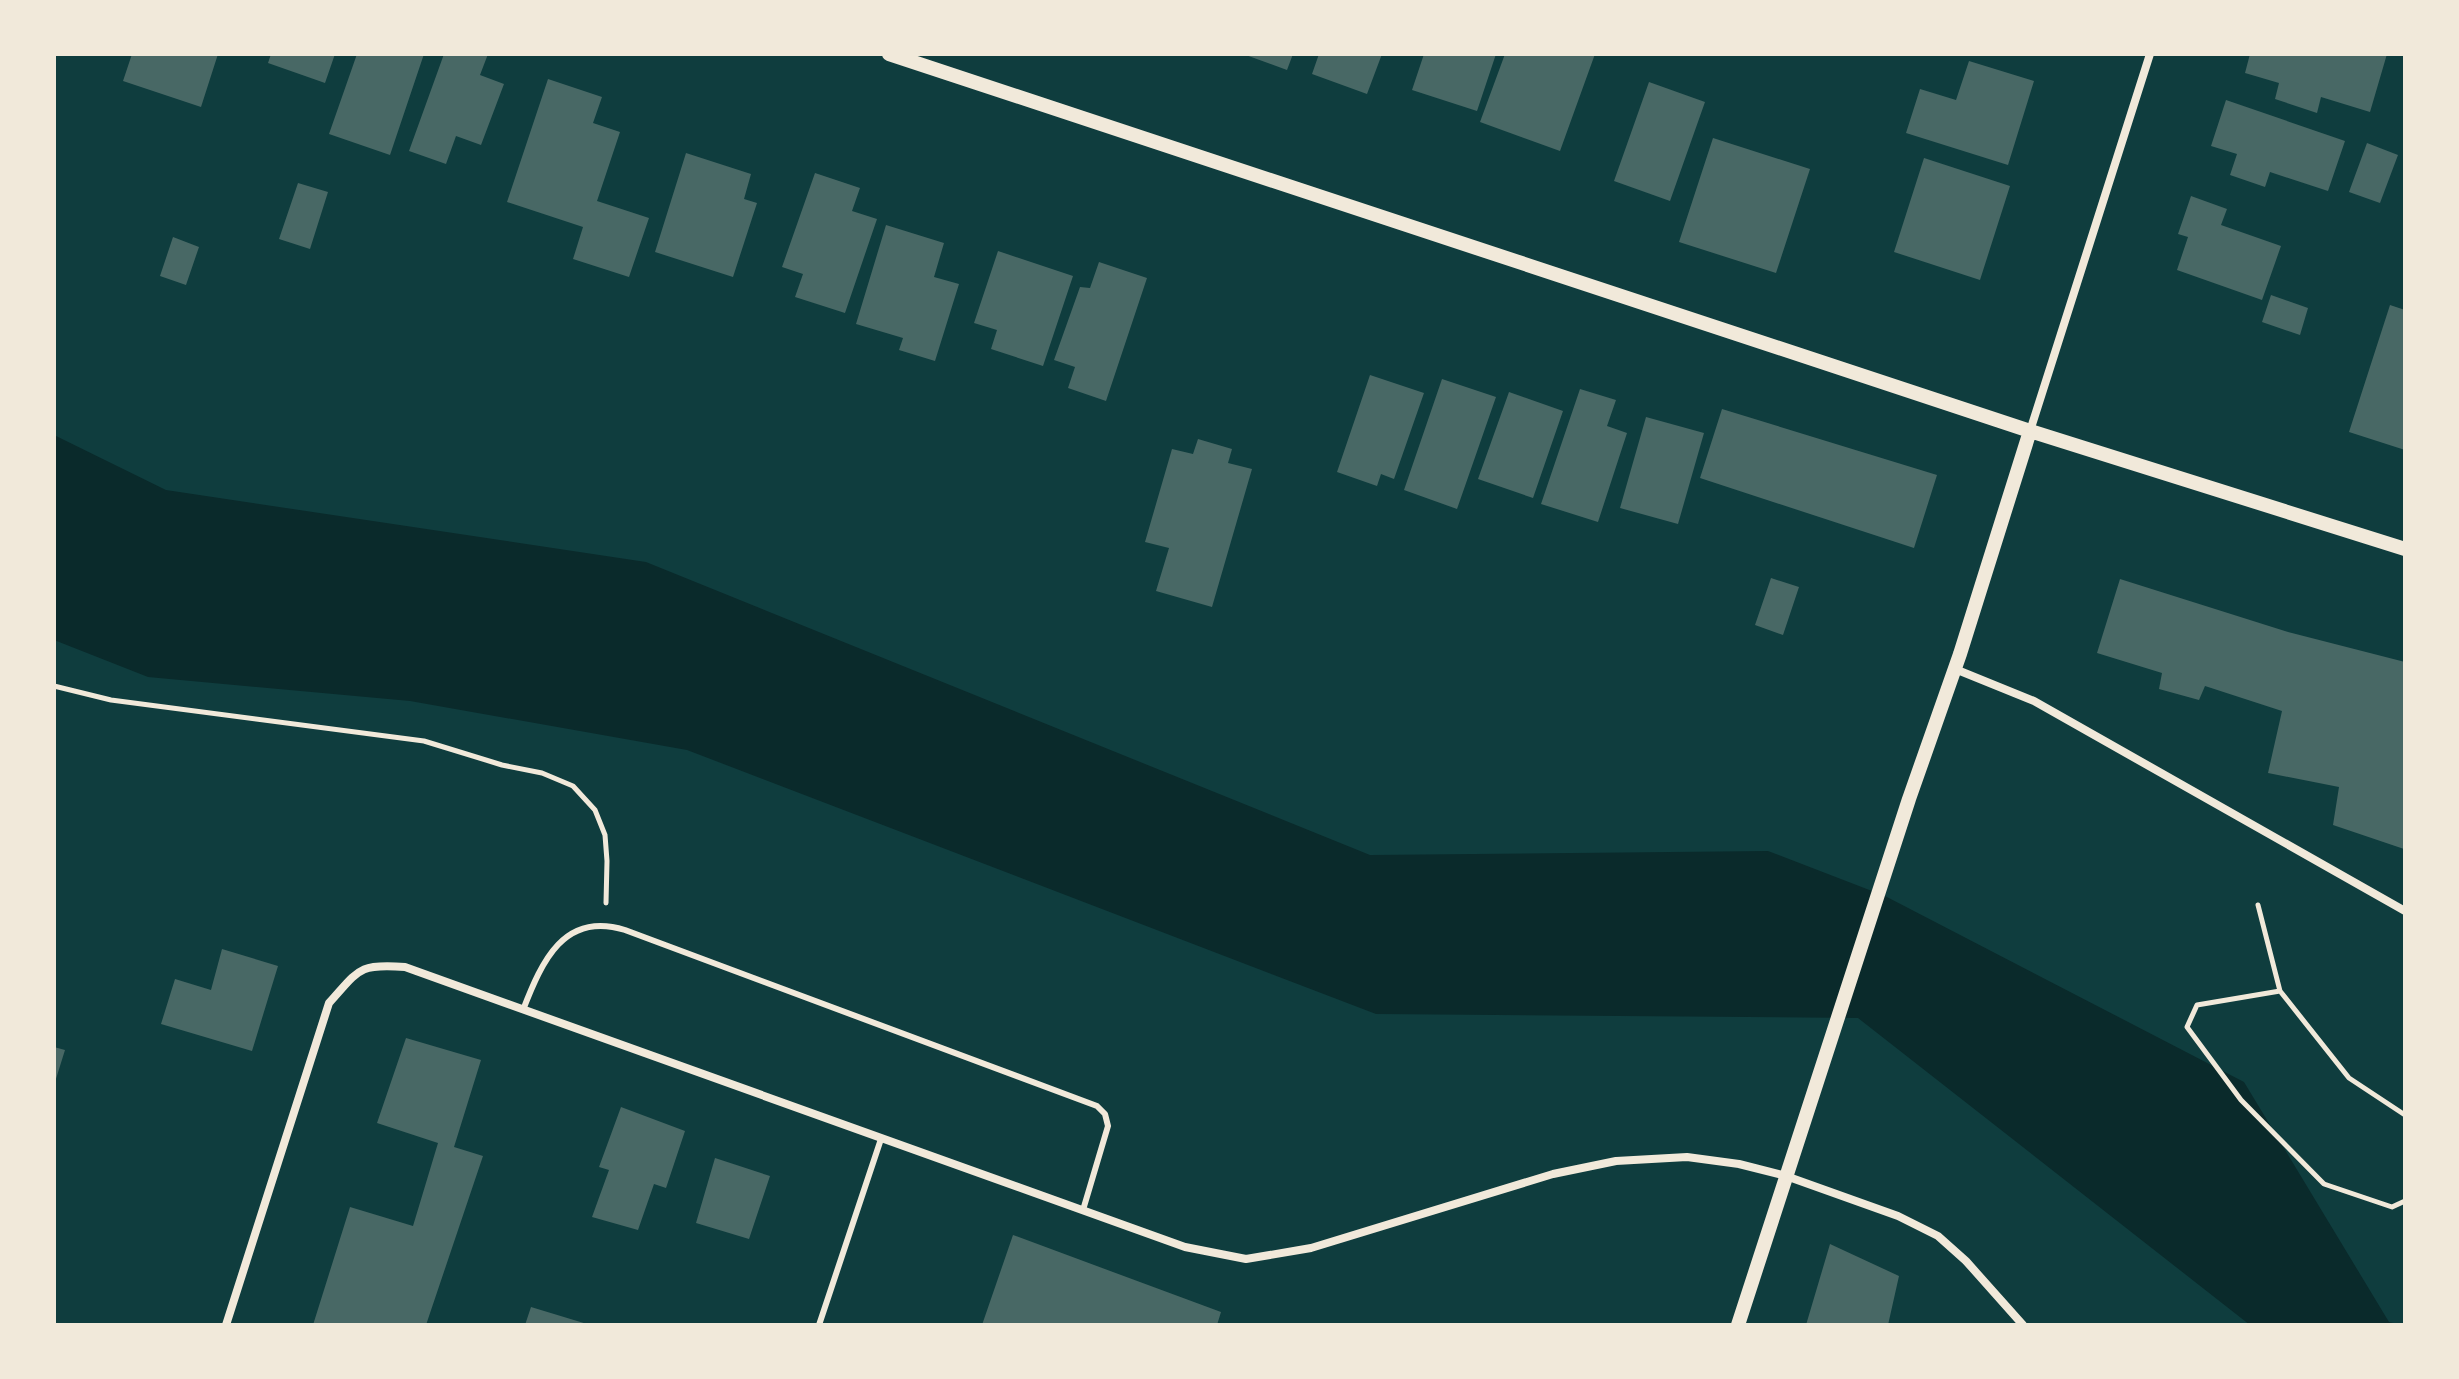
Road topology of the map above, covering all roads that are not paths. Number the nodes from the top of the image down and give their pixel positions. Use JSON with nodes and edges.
{"nodes":[{"id":1,"x":889,"y":54,"type":"edge"},
{"id":2,"x":2150,"y":54,"type":"edge"},
{"id":3,"x":2030,"y":431,"type":"junction"},
{"id":4,"x":2405,"y":549,"type":"edge"},
{"id":5,"x":1955,"y":669,"type":"junction"},
{"id":6,"x":2405,"y":911,"type":"edge"},
{"id":7,"x":523,"y":1010,"type":"junction"},
{"id":8,"x":881,"y":1139,"type":"junction"},
{"id":9,"x":1786,"y":1176,"type":"junction"},
{"id":10,"x":1083,"y":1210,"type":"junction"},
{"id":11,"x":226,"y":1325,"type":"edge"},
{"id":12,"x":819,"y":1325,"type":"edge"},
{"id":13,"x":1738,"y":1325,"type":"edge"},
{"id":14,"x":2023,"y":1325,"type":"edge"}],
"edges":[{"from":1,"to":3,"type":"street"},
{"from":2,"to":3,"type":"street"},
{"from":3,"to":4,"type":"street"},
{"from":3,"to":5,"type":"street"},
{"from":5,"to":6,"type":"street"},
{"from":5,"to":9,"type":"street"},
{"from":7,"to":8,"type":"street"},
{"from":7,"to":10,"type":"lane"},
{"from":7,"to":11,"type":"street"},
{"from":8,"to":10,"type":"street"},
{"from":8,"to":12,"type":"lane"},
{"from":9,"to":10,"type":"street"},
{"from":9,"to":13,"type":"street"},
{"from":9,"to":14,"type":"street"}]}
